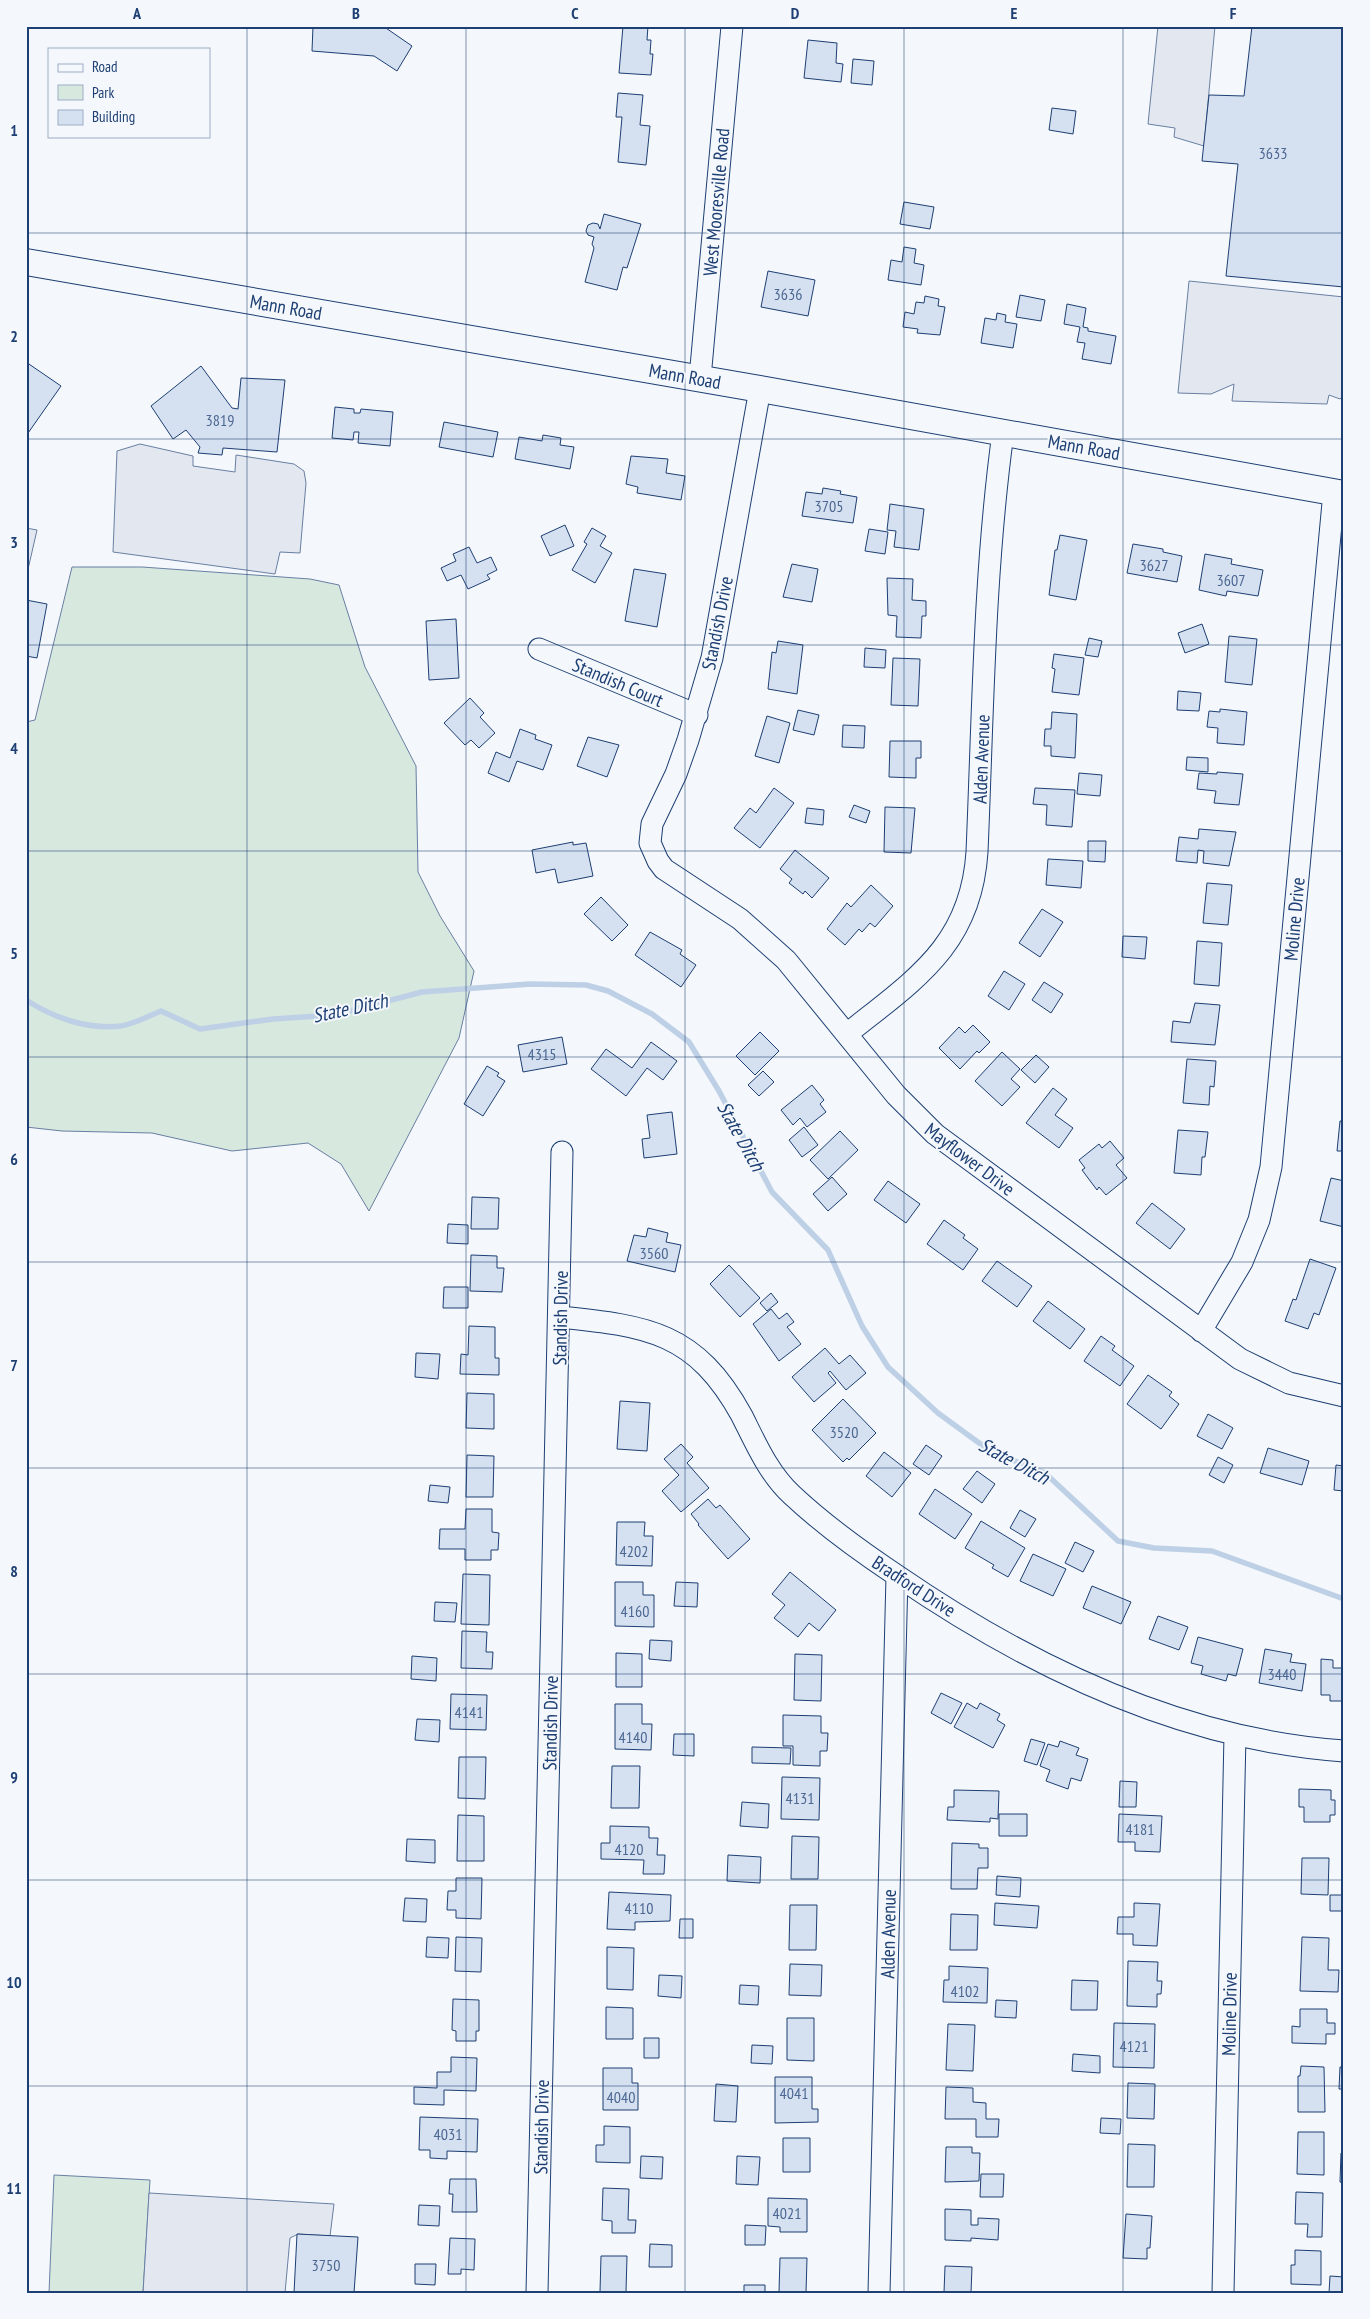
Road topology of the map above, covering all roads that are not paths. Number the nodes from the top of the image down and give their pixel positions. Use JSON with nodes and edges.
{"nodes":[{"id":1,"x":732,"y":26,"type":"edge"},
{"id":2,"x":26,"y":262,"type":"edge"},
{"id":3,"x":700,"y":378,"type":"junction"},
{"id":4,"x":760,"y":389,"type":"junction"},
{"id":5,"x":1003,"y":433,"type":"junction"},
{"id":6,"x":1339,"y":493,"type":"edge"},
{"id":7,"x":539,"y":649,"type":"dead end"},
{"id":8,"x":697,"y":715,"type":"junction"},
{"id":9,"x":652,"y":850,"type":"joint"},
{"id":10,"x":847,"y":1034,"type":"junction"},
{"id":11,"x":562,"y":1152,"type":"dead end"},
{"id":12,"x":560,"y":1317,"type":"junction"},
{"id":13,"x":1201,"y":1331,"type":"junction"},
{"id":14,"x":1344,"y":1396,"type":"edge"},
{"id":15,"x":897,"y":1576,"type":"junction"},
{"id":16,"x":1235,"y":1735,"type":"junction"},
{"id":17,"x":1344,"y":1751,"type":"edge"},
{"id":18,"x":537,"y":2293,"type":"edge"},
{"id":19,"x":879,"y":2293,"type":"edge"},
{"id":20,"x":1222,"y":2293,"type":"edge"}],
"edges":[{"from":1,"to":3,"type":"street","name":"West Mooresville Road"},
{"from":2,"to":3,"type":"main road","name":"Mann Road"},
{"from":3,"to":4,"type":"main road","name":"Mann Road"},
{"from":4,"to":5,"type":"main road","name":"Mann Road"},
{"from":4,"to":8,"type":"street","name":"Standish Drive"},
{"from":5,"to":6,"type":"main road","name":"Mann Road"},
{"from":5,"to":10,"type":"street","name":"Alden Avenue"},
{"from":6,"to":13,"type":"street","name":"Moline Drive"},
{"from":7,"to":8,"type":"street","name":"Standish Court"},
{"from":8,"to":9,"type":"street","name":"Standish Drive"},
{"from":9,"to":10,"type":"street","name":"Mayflower Drive"},
{"from":10,"to":13,"type":"street","name":"Mayflower Drive"},
{"from":11,"to":12,"type":"street","name":"Standish Drive"},
{"from":12,"to":15,"type":"street","name":"Bradford Drive"},
{"from":12,"to":18,"type":"street","name":"Standish Drive"},
{"from":13,"to":14,"type":"street","name":"Mayflower Drive"},
{"from":15,"to":16,"type":"street","name":"Bradford Drive"},
{"from":15,"to":19,"type":"street","name":"Alden Avenue"},
{"from":16,"to":17,"type":"street","name":"Bradford Drive"},
{"from":16,"to":20,"type":"street","name":"Moline Drive"}]}
